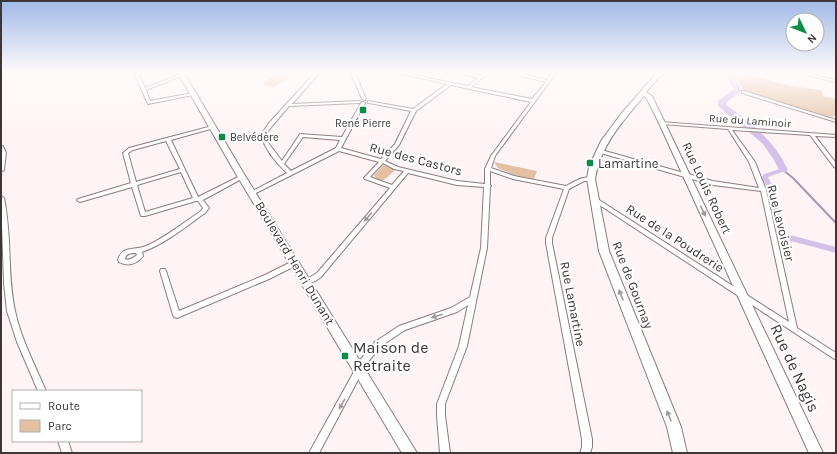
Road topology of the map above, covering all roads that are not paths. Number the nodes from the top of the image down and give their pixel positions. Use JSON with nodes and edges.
{"nodes":[{"id":1,"x":145,"y":94,"type":"edge"},
{"id":2,"x":193,"y":94,"type":"joint"},
{"id":3,"x":298,"y":94,"type":"edge"},
{"id":4,"x":360,"y":94,"type":"edge"},
{"id":5,"x":436,"y":94,"type":"edge"},
{"id":6,"x":499,"y":94,"type":"edge"},
{"id":7,"x":539,"y":94,"type":"edge"},
{"id":8,"x":642,"y":94,"type":"edge"},
{"id":9,"x":645,"y":94,"type":"edge"},
{"id":10,"x":750,"y":94,"type":"edge"},
{"id":11,"x":362,"y":101,"type":"junction"},
{"id":12,"x":534,"y":101,"type":"junction"},
{"id":13,"x":288,"y":105,"type":"junction"},
{"id":14,"x":414,"y":110,"type":"junction"},
{"id":15,"x":836,"y":121,"type":"edge"},
{"id":16,"x":662,"y":123,"type":"junction"},
{"id":17,"x":212,"y":127,"type":"junction"},
{"id":18,"x":729,"y":128,"type":"junction"},
{"id":19,"x":811,"y":134,"type":"junction"},
{"id":20,"x":836,"y":136,"type":"edge"},
{"id":21,"x":168,"y":139,"type":"junction"},
{"id":22,"x":344,"y":139,"type":"junction"},
{"id":23,"x":1,"y":147,"type":"edge"},
{"id":24,"x":338,"y":149,"type":"junction"},
{"id":25,"x":599,"y":151,"type":"junction"},
{"id":26,"x":382,"y":161,"type":"junction"},
{"id":27,"x":282,"y":164,"type":"junction"},
{"id":28,"x":836,"y":166,"type":"edge"},
{"id":29,"x":488,"y":169,"type":"junction"},
{"id":30,"x":1,"y":170,"type":"edge"},
{"id":31,"x":183,"y":170,"type":"junction"},
{"id":32,"x":407,"y":171,"type":"junction"},
{"id":33,"x":291,"y":173,"type":"junction"},
{"id":34,"x":687,"y":175,"type":"junction"},
{"id":35,"x":242,"y":177,"type":"junction"},
{"id":36,"x":591,"y":179,"type":"junction"},
{"id":37,"x":134,"y":184,"type":"junction"},
{"id":38,"x":488,"y":186,"type":"junction"},
{"id":39,"x":393,"y":187,"type":"junction"},
{"id":40,"x":567,"y":188,"type":"junction"},
{"id":41,"x":763,"y":190,"type":"junction"},
{"id":42,"x":252,"y":193,"type":"junction"},
{"id":43,"x":1,"y":198,"type":"edge"},
{"id":44,"x":198,"y":199,"type":"junction"},
{"id":45,"x":594,"y":199,"type":"junction"},
{"id":46,"x":80,"y":200,"type":"dead end"},
{"id":47,"x":140,"y":251,"type":"dead end"},
{"id":48,"x":295,"y":263,"type":"junction"},
{"id":49,"x":163,"y":271,"type":"dead end"},
{"id":50,"x":307,"y":282,"type":"junction"},
{"id":51,"x":743,"y":296,"type":"junction"},
{"id":52,"x":472,"y":299,"type":"junction"},
{"id":53,"x":794,"y":329,"type":"junction"},
{"id":54,"x":833,"y":355,"type":"edge"},
{"id":55,"x":360,"y":370,"type":"junction"},
{"id":56,"x":42,"y":390,"type":"edge"},
{"id":57,"x":63,"y":442,"type":"edge"},
{"id":58,"x":68,"y":453,"type":"edge"},
{"id":59,"x":314,"y":453,"type":"edge"},
{"id":60,"x":410,"y":453,"type":"edge"},
{"id":61,"x":445,"y":453,"type":"edge"},
{"id":62,"x":585,"y":453,"type":"edge"},
{"id":63,"x":680,"y":453,"type":"edge"},
{"id":64,"x":816,"y":453,"type":"edge"}],
"edges":[{"from":1,"to":2,"type":"street"},
{"from":2,"to":17,"type":"street","name":"Boulevard Henri Dunant"},
{"from":3,"to":13,"type":"street"},
{"from":4,"to":11,"type":"street"},
{"from":5,"to":14,"type":"street"},
{"from":6,"to":12,"type":"street"},
{"from":7,"to":12,"type":"street"},
{"from":8,"to":25,"type":"street","name":"Rue de Gournay"},
{"from":9,"to":16,"type":"street","name":"Rue Louis Robert"},
{"from":10,"to":15,"type":"street"},
{"from":11,"to":13,"type":"street"},
{"from":11,"to":14,"type":"street"},
{"from":11,"to":22,"type":"street"},
{"from":12,"to":29,"type":"street"},
{"from":13,"to":27,"type":"street"},
{"from":14,"to":26,"type":"street"},
{"from":16,"to":18,"type":"street","name":"Rue du Laminoir"},
{"from":16,"to":34,"type":"street","name":"Rue Louis Robert"},
{"from":17,"to":21,"type":"street"},
{"from":17,"to":35,"type":"street","name":"Boulevard Henri Dunant"},
{"from":18,"to":19,"type":"street","name":"Rue du Laminoir"},
{"from":18,"to":41,"type":"street","name":"Rue Lavoisier"},
{"from":19,"to":20,"type":"street","name":"Rue du Laminoir"},
{"from":19,"to":28,"type":"street"},
{"from":21,"to":31,"type":"street"},
{"from":21,"to":37,"type":"street"},
{"from":22,"to":24,"type":"street"},
{"from":22,"to":27,"type":"street"},
{"from":23,"to":30,"type":"street"},
{"from":24,"to":26,"type":"street","name":"Rue des Castors"},
{"from":24,"to":33,"type":"street"},
{"from":25,"to":34,"type":"street"},
{"from":25,"to":36,"type":"street","name":"Rue de Gournay"},
{"from":26,"to":32,"type":"street","name":"Rue des Castors"},
{"from":26,"to":39,"type":"street"},
{"from":27,"to":33,"type":"street"},
{"from":29,"to":38,"type":"street"},
{"from":29,"to":40,"type":"street"},
{"from":31,"to":37,"type":"street"},
{"from":31,"to":44,"type":"street"},
{"from":32,"to":38,"type":"street","name":"Rue des Castors"},
{"from":32,"to":39,"type":"street"},
{"from":33,"to":42,"type":"street"},
{"from":34,"to":41,"type":"street"},
{"from":34,"to":51,"type":"street","name":"Rue Louis Robert","one_way":true},
{"from":35,"to":42,"type":"street","name":"Boulevard Henri Dunant"},
{"from":35,"to":44,"type":"street"},
{"from":36,"to":40,"type":"street"},
{"from":36,"to":45,"type":"street","name":"Rue de Gournay"},
{"from":37,"to":44,"type":"street"},
{"from":37,"to":46,"type":"street"},
{"from":38,"to":52,"type":"street"},
{"from":39,"to":50,"type":"street","one_way":true},
{"from":40,"to":62,"type":"street","name":"Rue Lamartine"},
{"from":41,"to":53,"type":"street","name":"Rue Lavoisier"},
{"from":42,"to":48,"type":"street","name":"Boulevard Henri Dunant"},
{"from":43,"to":56,"type":"street"},
{"from":44,"to":47,"type":"street"},
{"from":45,"to":51,"type":"street","name":"Rue de la Poudrerie"},
{"from":63,"to":45,"type":"street","name":"Rue de Gournay","one_way":true},
{"from":48,"to":49,"type":"street"},
{"from":48,"to":50,"type":"street","name":"Boulevard Henri Dunant"},
{"from":50,"to":55,"type":"street","name":"Boulevard Henri Dunant"},
{"from":51,"to":53,"type":"street","name":"Rue de la Poudrerie"},
{"from":51,"to":64,"type":"street","name":"Rue de Nagis"},
{"from":52,"to":55,"type":"street","one_way":true},
{"from":52,"to":61,"type":"street"},
{"from":53,"to":54,"type":"street","name":"Rue de la Poudrerie"},
{"from":55,"to":59,"type":"street","one_way":true},
{"from":55,"to":60,"type":"street","name":"Boulevard Henri Dunant"},
{"from":57,"to":58,"type":"street"}]}
